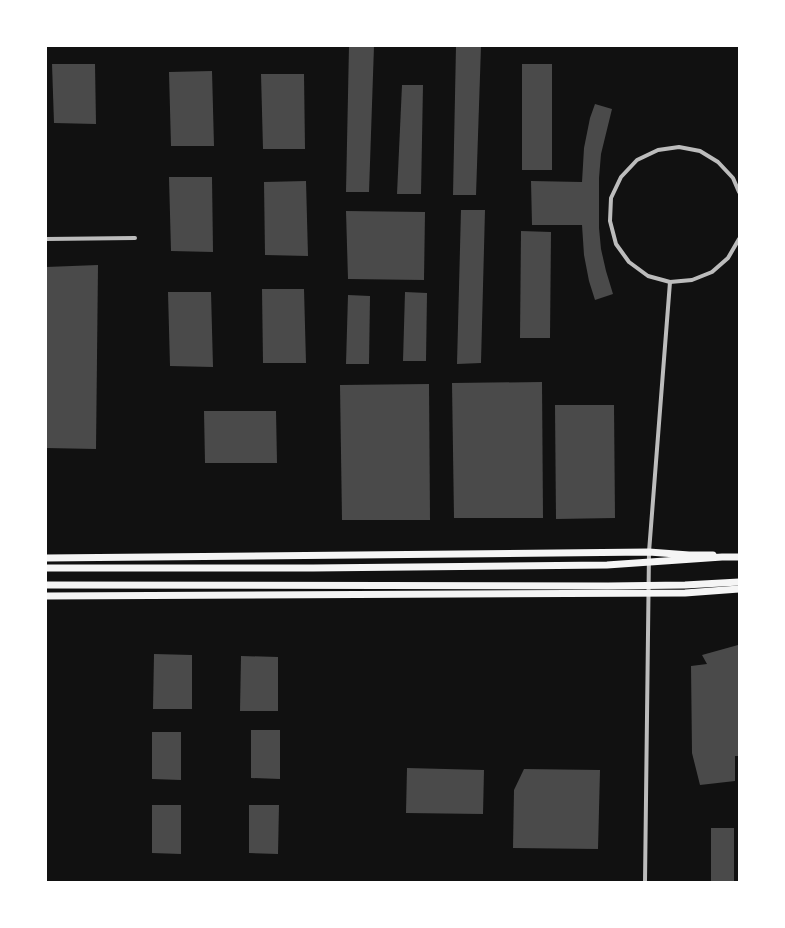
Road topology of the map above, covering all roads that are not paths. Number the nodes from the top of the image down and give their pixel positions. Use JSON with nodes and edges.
{"nodes":[{"id":1,"x":739,"y":192,"type":"edge"},
{"id":2,"x":135,"y":238,"type":"dead end"},
{"id":3,"x":46,"y":239,"type":"edge"},
{"id":4,"x":739,"y":239,"type":"edge"},
{"id":5,"x":670,"y":282,"type":"junction"},
{"id":6,"x":649,"y":552,"type":"junction"},
{"id":7,"x":739,"y":555,"type":"edge"},
{"id":8,"x":46,"y":558,"type":"edge"},
{"id":9,"x":46,"y":568,"type":"edge"},
{"id":10,"x":739,"y":582,"type":"edge"},
{"id":11,"x":46,"y":585,"type":"edge"},
{"id":12,"x":739,"y":589,"type":"edge"},
{"id":13,"x":648,"y":593,"type":"junction"},
{"id":14,"x":46,"y":596,"type":"edge"},
{"id":15,"x":645,"y":882,"type":"edge"}],
"edges":[{"from":1,"to":5,"type":"street"},
{"from":2,"to":3,"type":"street"},
{"from":4,"to":5,"type":"street"},
{"from":5,"to":6,"type":"street"},
{"from":6,"to":7,"type":"main road"},
{"from":6,"to":8,"type":"main road"},
{"from":6,"to":13,"type":"street"},
{"from":7,"to":9,"type":"main road"},
{"from":10,"to":11,"type":"main road"},
{"from":12,"to":13,"type":"main road"},
{"from":13,"to":14,"type":"main road"},
{"from":13,"to":15,"type":"street"}]}
